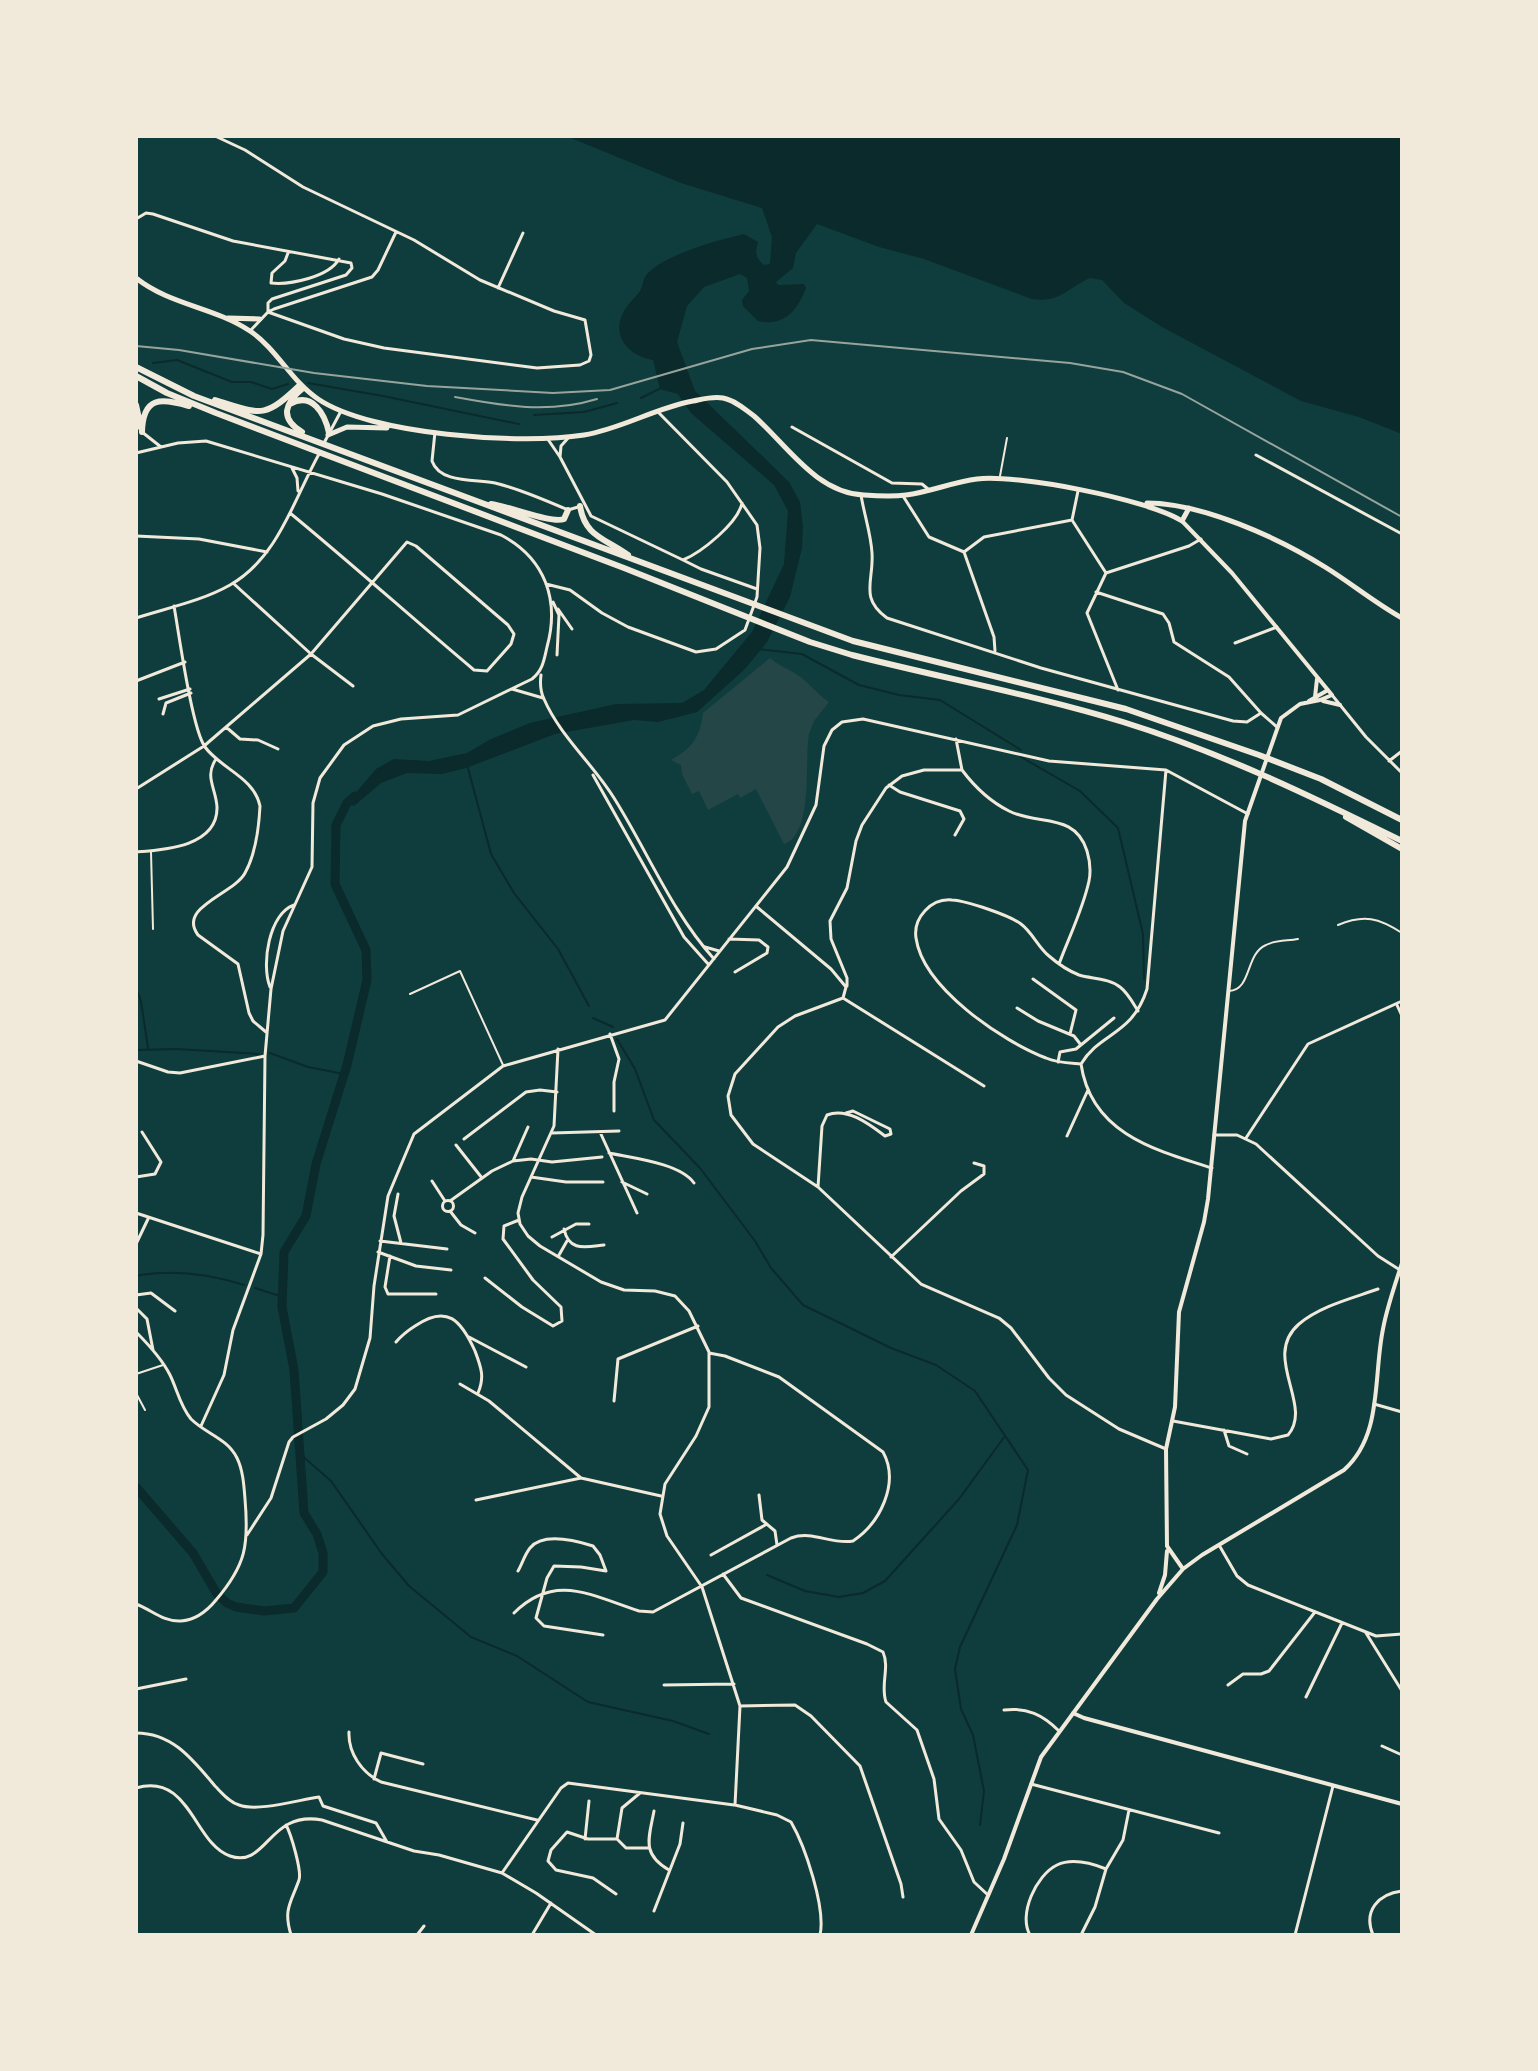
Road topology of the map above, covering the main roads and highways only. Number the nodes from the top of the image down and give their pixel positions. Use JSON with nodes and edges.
{"nodes":[{"id":1,"x":136,"y":278,"type":"edge"},
{"id":2,"x":219,"y":317,"type":"junction"},
{"id":3,"x":260,"y":319,"type":"road end"},
{"id":4,"x":136,"y":367,"type":"edge"},
{"id":5,"x":136,"y":376,"type":"edge"},
{"id":6,"x":173,"y":386,"type":"junction"},
{"id":7,"x":301,"y":386,"type":"junction"},
{"id":8,"x":312,"y":402,"type":"junction"},
{"id":9,"x":136,"y":405,"type":"edge"},
{"id":10,"x":288,"y":407,"type":"junction"},
{"id":11,"x":216,"y":413,"type":"junction"},
{"id":12,"x":400,"y":428,"type":"junction"},
{"id":13,"x":328,"y":435,"type":"joint"},
{"id":14,"x":314,"y":440,"type":"junction"},
{"id":15,"x":1139,"y":503,"type":"junction"},
{"id":16,"x":483,"y":504,"type":"junction"},
{"id":17,"x":583,"y":508,"type":"road end"},
{"id":18,"x":1189,"y":508,"type":"junction"},
{"id":19,"x":568,"y":512,"type":"road end"},
{"id":20,"x":634,"y":560,"type":"junction"},
{"id":21,"x":1402,"y":618,"type":"edge"},
{"id":22,"x":1339,"y":810,"type":"junction"},
{"id":23,"x":1402,"y":820,"type":"edge"},
{"id":24,"x":1402,"y":841,"type":"edge"},
{"id":25,"x":1402,"y":849,"type":"edge"}],
"edges":[{"from":1,"to":2,"type":"main road"},
{"from":2,"to":3,"type":"main road"},
{"from":2,"to":7,"type":"main road"},
{"from":4,"to":6,"type":"highway"},
{"from":5,"to":11,"type":"highway"},
{"from":6,"to":7,"type":"highway"},
{"from":6,"to":14,"type":"highway"},
{"from":7,"to":8,"type":"highway"},
{"from":7,"to":10,"type":"highway"},
{"from":7,"to":12,"type":"main road"},
{"from":8,"to":10,"type":"highway"},
{"from":8,"to":13,"type":"highway"},
{"from":9,"to":11,"type":"highway"},
{"from":10,"to":14,"type":"highway"},
{"from":11,"to":22,"type":"highway"},
{"from":12,"to":13,"type":"main road"},
{"from":12,"to":15,"type":"main road"},
{"from":14,"to":16,"type":"highway"},
{"from":15,"to":18,"type":"main road"},
{"from":15,"to":18,"type":"main road"},
{"from":16,"to":19,"type":"highway"},
{"from":16,"to":20,"type":"highway"},
{"from":17,"to":20,"type":"highway"},
{"from":18,"to":21,"type":"main road"},
{"from":20,"to":23,"type":"highway"},
{"from":22,"to":24,"type":"highway"},
{"from":22,"to":25,"type":"highway"}]}
